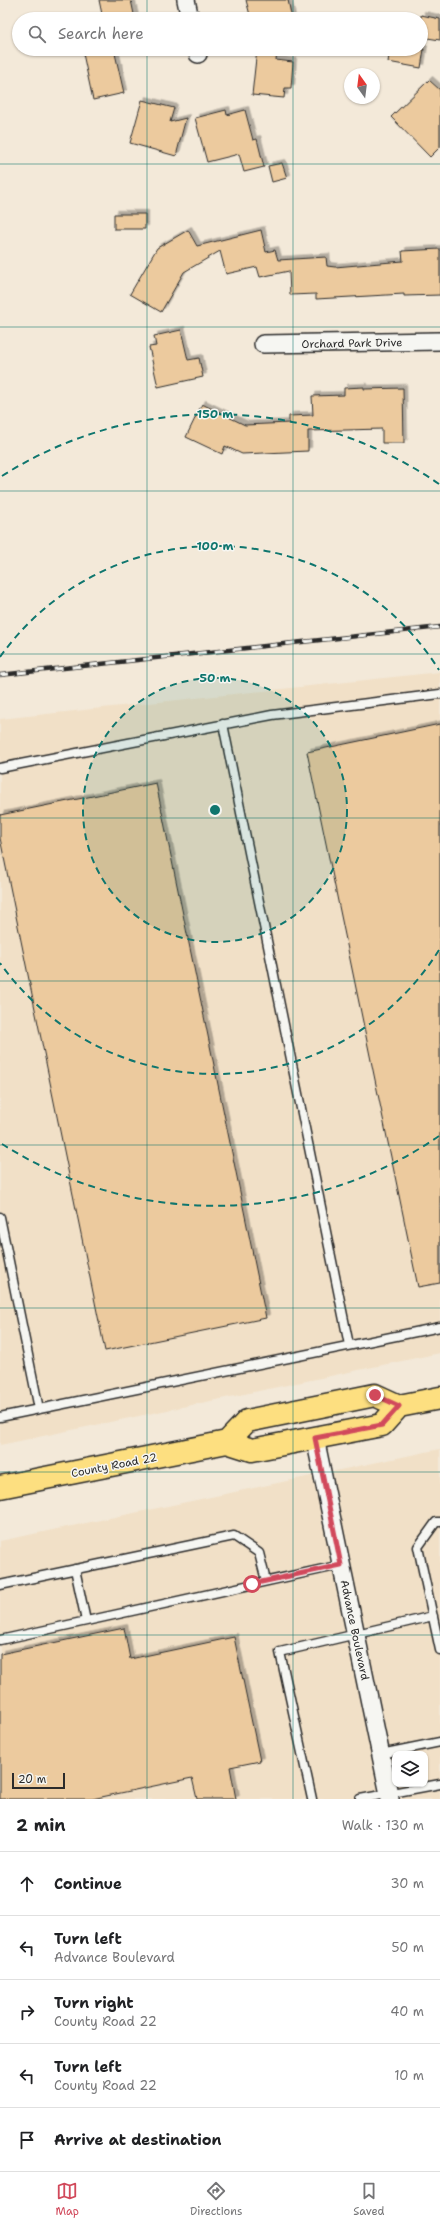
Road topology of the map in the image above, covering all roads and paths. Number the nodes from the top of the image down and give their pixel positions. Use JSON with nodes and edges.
{"nodes":[{"id":1,"x":186,"y":0,"type":"edge"},
{"id":2,"x":189,"y":12,"type":"edge"},
{"id":3,"x":440,"y":341,"type":"edge"},
{"id":4,"x":264,"y":344,"type":"dead end"},
{"id":5,"x":440,"y":694,"type":"edge"},
{"id":6,"x":223,"y":724,"type":"junction"},
{"id":7,"x":0,"y":768,"type":"edge"},
{"id":8,"x":0,"y":1217,"type":"edge"},
{"id":9,"x":440,"y":1327,"type":"edge"},
{"id":10,"x":349,"y":1345,"type":"junction"},
{"id":11,"x":440,"y":1398,"type":"edge"},
{"id":12,"x":399,"y":1406,"type":"junction"},
{"id":13,"x":39,"y":1409,"type":"junction"},
{"id":14,"x":0,"y":1417,"type":"edge"},
{"id":15,"x":315,"y":1438,"type":"junction"},
{"id":16,"x":227,"y":1442,"type":"junction"},
{"id":17,"x":0,"y":1487,"type":"edge"},
{"id":18,"x":440,"y":1522,"type":"edge"},
{"id":19,"x":341,"y":1565,"type":"junction"},
{"id":20,"x":75,"y":1569,"type":"junction"},
{"id":21,"x":266,"y":1582,"type":"junction"},
{"id":22,"x":0,"y":1585,"type":"edge"},
{"id":23,"x":433,"y":1616,"type":"junction"},
{"id":24,"x":86,"y":1621,"type":"junction"},
{"id":25,"x":356,"y":1635,"type":"junction"},
{"id":26,"x":0,"y":1640,"type":"edge"},
{"id":27,"x":440,"y":1650,"type":"edge"},
{"id":28,"x":440,"y":1742,"type":"edge"},
{"id":29,"x":381,"y":1754,"type":"junction"},
{"id":30,"x":440,"y":1784,"type":"edge"},
{"id":31,"x":389,"y":1796,"type":"edge"},
{"id":32,"x":312,"y":1799,"type":"edge"},
{"id":33,"x":360,"y":1799,"type":"edge"}],
"edges":[{"from":1,"to":2,"type":"street"},
{"from":3,"to":4,"type":"street","name":"Orchard Park Drive"},
{"from":5,"to":6,"type":"lane"},
{"from":6,"to":7,"type":"lane"},
{"from":6,"to":10,"type":"lane"},
{"from":8,"to":13,"type":"lane"},
{"from":9,"to":10,"type":"lane"},
{"from":10,"to":13,"type":"lane"},
{"from":11,"to":12,"type":"main road"},
{"from":12,"to":15,"type":"main road","name":"County Road 22"},
{"from":12,"to":16,"type":"main road"},
{"from":13,"to":14,"type":"lane"},
{"from":15,"to":16,"type":"main road","name":"County Road 22"},
{"from":15,"to":19,"type":"street","name":"Advance Boulevard"},
{"from":16,"to":17,"type":"main road","name":"County Road 22"},
{"from":18,"to":23,"type":"lane"},
{"from":19,"to":21,"type":"lane"},
{"from":19,"to":25,"type":"street","name":"Advance Boulevard"},
{"from":20,"to":21,"type":"lane"},
{"from":20,"to":22,"type":"lane"},
{"from":20,"to":24,"type":"lane"},
{"from":21,"to":24,"type":"lane"},
{"from":23,"to":25,"type":"lane"},
{"from":23,"to":27,"type":"lane"},
{"from":24,"to":26,"type":"lane"},
{"from":25,"to":29,"type":"street","name":"Advance Boulevard"},
{"from":25,"to":32,"type":"lane"},
{"from":28,"to":29,"type":"lane"},
{"from":29,"to":31,"type":"street","name":"Advance Boulevard"},
{"from":30,"to":31,"type":"lane"},
{"from":31,"to":33,"type":"lane"}]}
